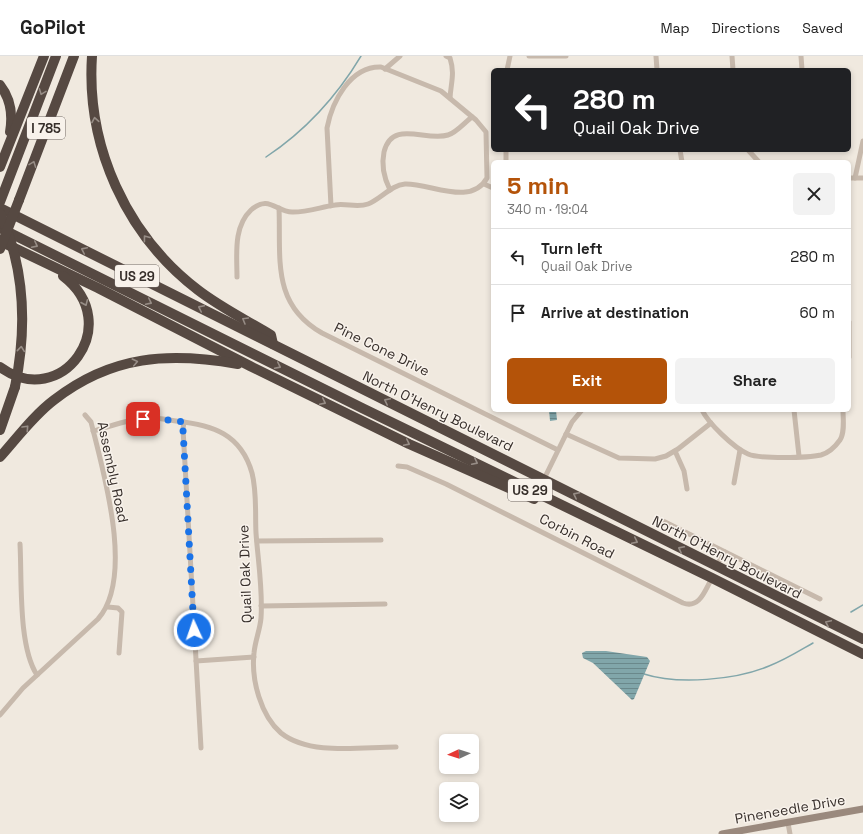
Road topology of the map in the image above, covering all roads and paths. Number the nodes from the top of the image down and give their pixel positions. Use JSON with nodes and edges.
{"nodes":[{"id":1,"x":44,"y":56,"type":"edge"},
{"id":2,"x":56,"y":56,"type":"edge"},
{"id":3,"x":74,"y":56,"type":"edge"},
{"id":4,"x":92,"y":56,"type":"edge"},
{"id":5,"x":400,"y":56,"type":"edge"},
{"id":6,"x":446,"y":56,"type":"edge"},
{"id":7,"x":510,"y":56,"type":"edge"},
{"id":8,"x":530,"y":56,"type":"edge"},
{"id":9,"x":566,"y":56,"type":"edge"},
{"id":10,"x":656,"y":56,"type":"edge"},
{"id":11,"x":732,"y":56,"type":"edge"},
{"id":12,"x":801,"y":56,"type":"edge"},
{"id":13,"x":507,"y":68,"type":"edge"},
{"id":14,"x":657,"y":68,"type":"edge"},
{"id":15,"x":733,"y":68,"type":"edge"},
{"id":16,"x":802,"y":68,"type":"edge"},
{"id":17,"x":385,"y":69,"type":"junction"},
{"id":18,"x":0,"y":85,"type":"edge"},
{"id":19,"x":450,"y":98,"type":"junction"},
{"id":20,"x":472,"y":117,"type":"junction"},
{"id":21,"x":863,"y":141,"type":"edge"},
{"id":22,"x":8,"y":147,"type":"junction"},
{"id":23,"x":750,"y":152,"type":"edge"},
{"id":24,"x":757,"y":160,"type":"edge"},
{"id":25,"x":0,"y":167,"type":"edge"},
{"id":26,"x":852,"y":178,"type":"edge"},
{"id":27,"x":863,"y":178,"type":"edge"},
{"id":28,"x":484,"y":184,"type":"junction"},
{"id":29,"x":491,"y":187,"type":"edge"},
{"id":30,"x":390,"y":190,"type":"junction"},
{"id":31,"x":0,"y":202,"type":"edge"},
{"id":32,"x":331,"y":206,"type":"junction"},
{"id":33,"x":0,"y":208,"type":"edge"},
{"id":34,"x":279,"y":208,"type":"junction"},
{"id":35,"x":0,"y":213,"type":"edge"},
{"id":36,"x":0,"y":228,"type":"edge"},
{"id":37,"x":0,"y":241,"type":"edge"},
{"id":38,"x":0,"y":249,"type":"edge"},
{"id":39,"x":49,"y":265,"type":"junction"},
{"id":40,"x":237,"y":277,"type":"dead end"},
{"id":41,"x":273,"y":344,"type":"junction"},
{"id":42,"x":250,"y":366,"type":"junction"},
{"id":43,"x":0,"y":367,"type":"edge"},
{"id":44,"x":580,"y":412,"type":"edge"},
{"id":45,"x":703,"y":412,"type":"edge"},
{"id":46,"x":794,"y":412,"type":"edge"},
{"id":47,"x":843,"y":412,"type":"edge"},
{"id":48,"x":86,"y":415,"type":"dead end"},
{"id":49,"x":184,"y":422,"type":"junction"},
{"id":50,"x":711,"y":423,"type":"junction"},
{"id":51,"x":0,"y":430,"type":"edge"},
{"id":52,"x":93,"y":431,"type":"junction"},
{"id":53,"x":566,"y":434,"type":"junction"},
{"id":54,"x":558,"y":450,"type":"junction"},
{"id":55,"x":740,"y":450,"type":"junction"},
{"id":56,"x":675,"y":451,"type":"junction"},
{"id":57,"x":799,"y":456,"type":"junction"},
{"id":58,"x":0,"y":457,"type":"edge"},
{"id":59,"x":398,"y":466,"type":"dead end"},
{"id":60,"x":544,"y":479,"type":"junction"},
{"id":61,"x":734,"y":483,"type":"dead end"},
{"id":62,"x":686,"y":488,"type":"dead end"},
{"id":63,"x":663,"y":521,"type":"dead end"},
{"id":64,"x":620,"y":534,"type":"junction"},
{"id":65,"x":381,"y":540,"type":"dead end"},
{"id":66,"x":257,"y":541,"type":"junction"},
{"id":67,"x":20,"y":544,"type":"dead end"},
{"id":68,"x":725,"y":552,"type":"junction"},
{"id":69,"x":716,"y":567,"type":"junction"},
{"id":70,"x":712,"y":578,"type":"junction"},
{"id":71,"x":820,"y":599,"type":"dead end"},
{"id":72,"x":385,"y":604,"type":"dead end"},
{"id":73,"x":261,"y":606,"type":"junction"},
{"id":74,"x":794,"y":606,"type":"junction"},
{"id":75,"x":108,"y":607,"type":"junction"},
{"id":76,"x":833,"y":638,"type":"junction"},
{"id":77,"x":863,"y":639,"type":"edge"},
{"id":78,"x":863,"y":650,"type":"edge"},
{"id":79,"x":119,"y":653,"type":"dead end"},
{"id":80,"x":863,"y":654,"type":"edge"},
{"id":81,"x":254,"y":657,"type":"junction"},
{"id":82,"x":196,"y":661,"type":"junction"},
{"id":83,"x":37,"y":675,"type":"junction"},
{"id":84,"x":0,"y":715,"type":"edge"},
{"id":85,"x":396,"y":747,"type":"dead end"},
{"id":86,"x":201,"y":748,"type":"dead end"},
{"id":87,"x":863,"y":809,"type":"edge"},
{"id":88,"x":788,"y":823,"type":"junction"},
{"id":89,"x":722,"y":834,"type":"edge"},
{"id":90,"x":790,"y":834,"type":"edge"}],
"edges":[{"from":1,"to":22,"type":"highway"},
{"from":2,"to":31,"type":"highway","one_way":true},
{"from":38,"to":3,"type":"highway","number":"I 785","one_way":true,"bridge":true},
{"from":41,"to":4,"type":"highway","one_way":true},
{"from":5,"to":17,"type":"street"},
{"from":6,"to":19,"type":"street"},
{"from":7,"to":13,"type":"street"},
{"from":8,"to":9,"type":"street"},
{"from":10,"to":14,"type":"street"},
{"from":11,"to":15,"type":"street"},
{"from":12,"to":16,"type":"street"},
{"from":17,"to":19,"type":"street"},
{"from":17,"to":32,"type":"street"},
{"from":18,"to":22,"type":"highway"},
{"from":19,"to":20,"type":"street"},
{"from":20,"to":28,"type":"street"},
{"from":20,"to":30,"type":"street"},
{"from":21,"to":26,"type":"street"},
{"from":22,"to":25,"type":"highway"},
{"from":23,"to":24,"type":"street"},
{"from":26,"to":27,"type":"street"},
{"from":28,"to":29,"type":"street"},
{"from":28,"to":30,"type":"street"},
{"from":30,"to":32,"type":"street"},
{"from":32,"to":34,"type":"street"},
{"from":41,"to":33,"type":"highway","name":"North O'Henry Boulevard","number":"US 29","one_way":true},
{"from":34,"to":40,"type":"street"},
{"from":34,"to":54,"type":"street","name":"Pine Cone Drive"},
{"from":51,"to":35,"type":"highway","one_way":true,"bridge":true},
{"from":36,"to":64,"type":"highway","name":"North O'Henry Boulevard","number":"US 29","one_way":true},
{"from":37,"to":39,"type":"highway"},
{"from":39,"to":42,"type":"highway"},
{"from":39,"to":43,"type":"highway","one_way":true},
{"from":60,"to":41,"type":"highway","name":"North O'Henry Boulevard","number":"US 29","one_way":true},
{"from":58,"to":42,"type":"highway","one_way":true},
{"from":42,"to":64,"type":"highway","one_way":true},
{"from":44,"to":53,"type":"street"},
{"from":45,"to":50,"type":"street"},
{"from":46,"to":57,"type":"street"},
{"from":47,"to":57,"type":"street"},
{"from":48,"to":52,"type":"street","name":"Assembly Road"},
{"from":49,"to":52,"type":"street","name":"Quail Oak Drive"},
{"from":49,"to":66,"type":"street","name":"Quail Oak Drive"},
{"from":49,"to":82,"type":"street"},
{"from":50,"to":55,"type":"street"},
{"from":50,"to":56,"type":"street"},
{"from":52,"to":75,"type":"street","name":"Assembly Road"},
{"from":53,"to":54,"type":"street"},
{"from":53,"to":56,"type":"street"},
{"from":54,"to":60,"type":"street"},
{"from":55,"to":57,"type":"street"},
{"from":55,"to":61,"type":"street"},
{"from":56,"to":62,"type":"street"},
{"from":59,"to":70,"type":"street","name":"Corbin Road"},
{"from":69,"to":60,"type":"highway","name":"North O'Henry Boulevard","number":"US 29","one_way":true},
{"from":63,"to":68,"type":"street"},
{"from":64,"to":70,"type":"highway","name":"North O'Henry Boulevard","number":"US 29","one_way":true},
{"from":65,"to":66,"type":"street"},
{"from":66,"to":73,"type":"street","name":"Quail Oak Drive"},
{"from":67,"to":83,"type":"street"},
{"from":68,"to":69,"type":"street"},
{"from":68,"to":71,"type":"street"},
{"from":69,"to":74,"type":"highway","name":"North O'Henry Boulevard","number":"US 29"},
{"from":70,"to":74,"type":"highway"},
{"from":70,"to":76,"type":"highway","name":"North O'Henry Boulevard","number":"US 29"},
{"from":72,"to":73,"type":"street"},
{"from":73,"to":81,"type":"street","name":"Quail Oak Drive"},
{"from":77,"to":74,"type":"highway","name":"North O'Henry Boulevard","number":"US 29","one_way":true},
{"from":75,"to":79,"type":"street"},
{"from":75,"to":83,"type":"street","name":"Assembly Road"},
{"from":76,"to":78,"type":"highway"},
{"from":76,"to":80,"type":"highway","name":"North O'Henry Boulevard","number":"US 29"},
{"from":81,"to":82,"type":"street"},
{"from":81,"to":85,"type":"street","name":"Quail Oak Drive"},
{"from":82,"to":86,"type":"street"},
{"from":83,"to":84,"type":"street","name":"Assembly Road"},
{"from":87,"to":88,"type":"street","name":"Pineneedle Drive"},
{"from":88,"to":89,"type":"street","name":"Pineneedle Drive"},
{"from":88,"to":90,"type":"street"}]}
